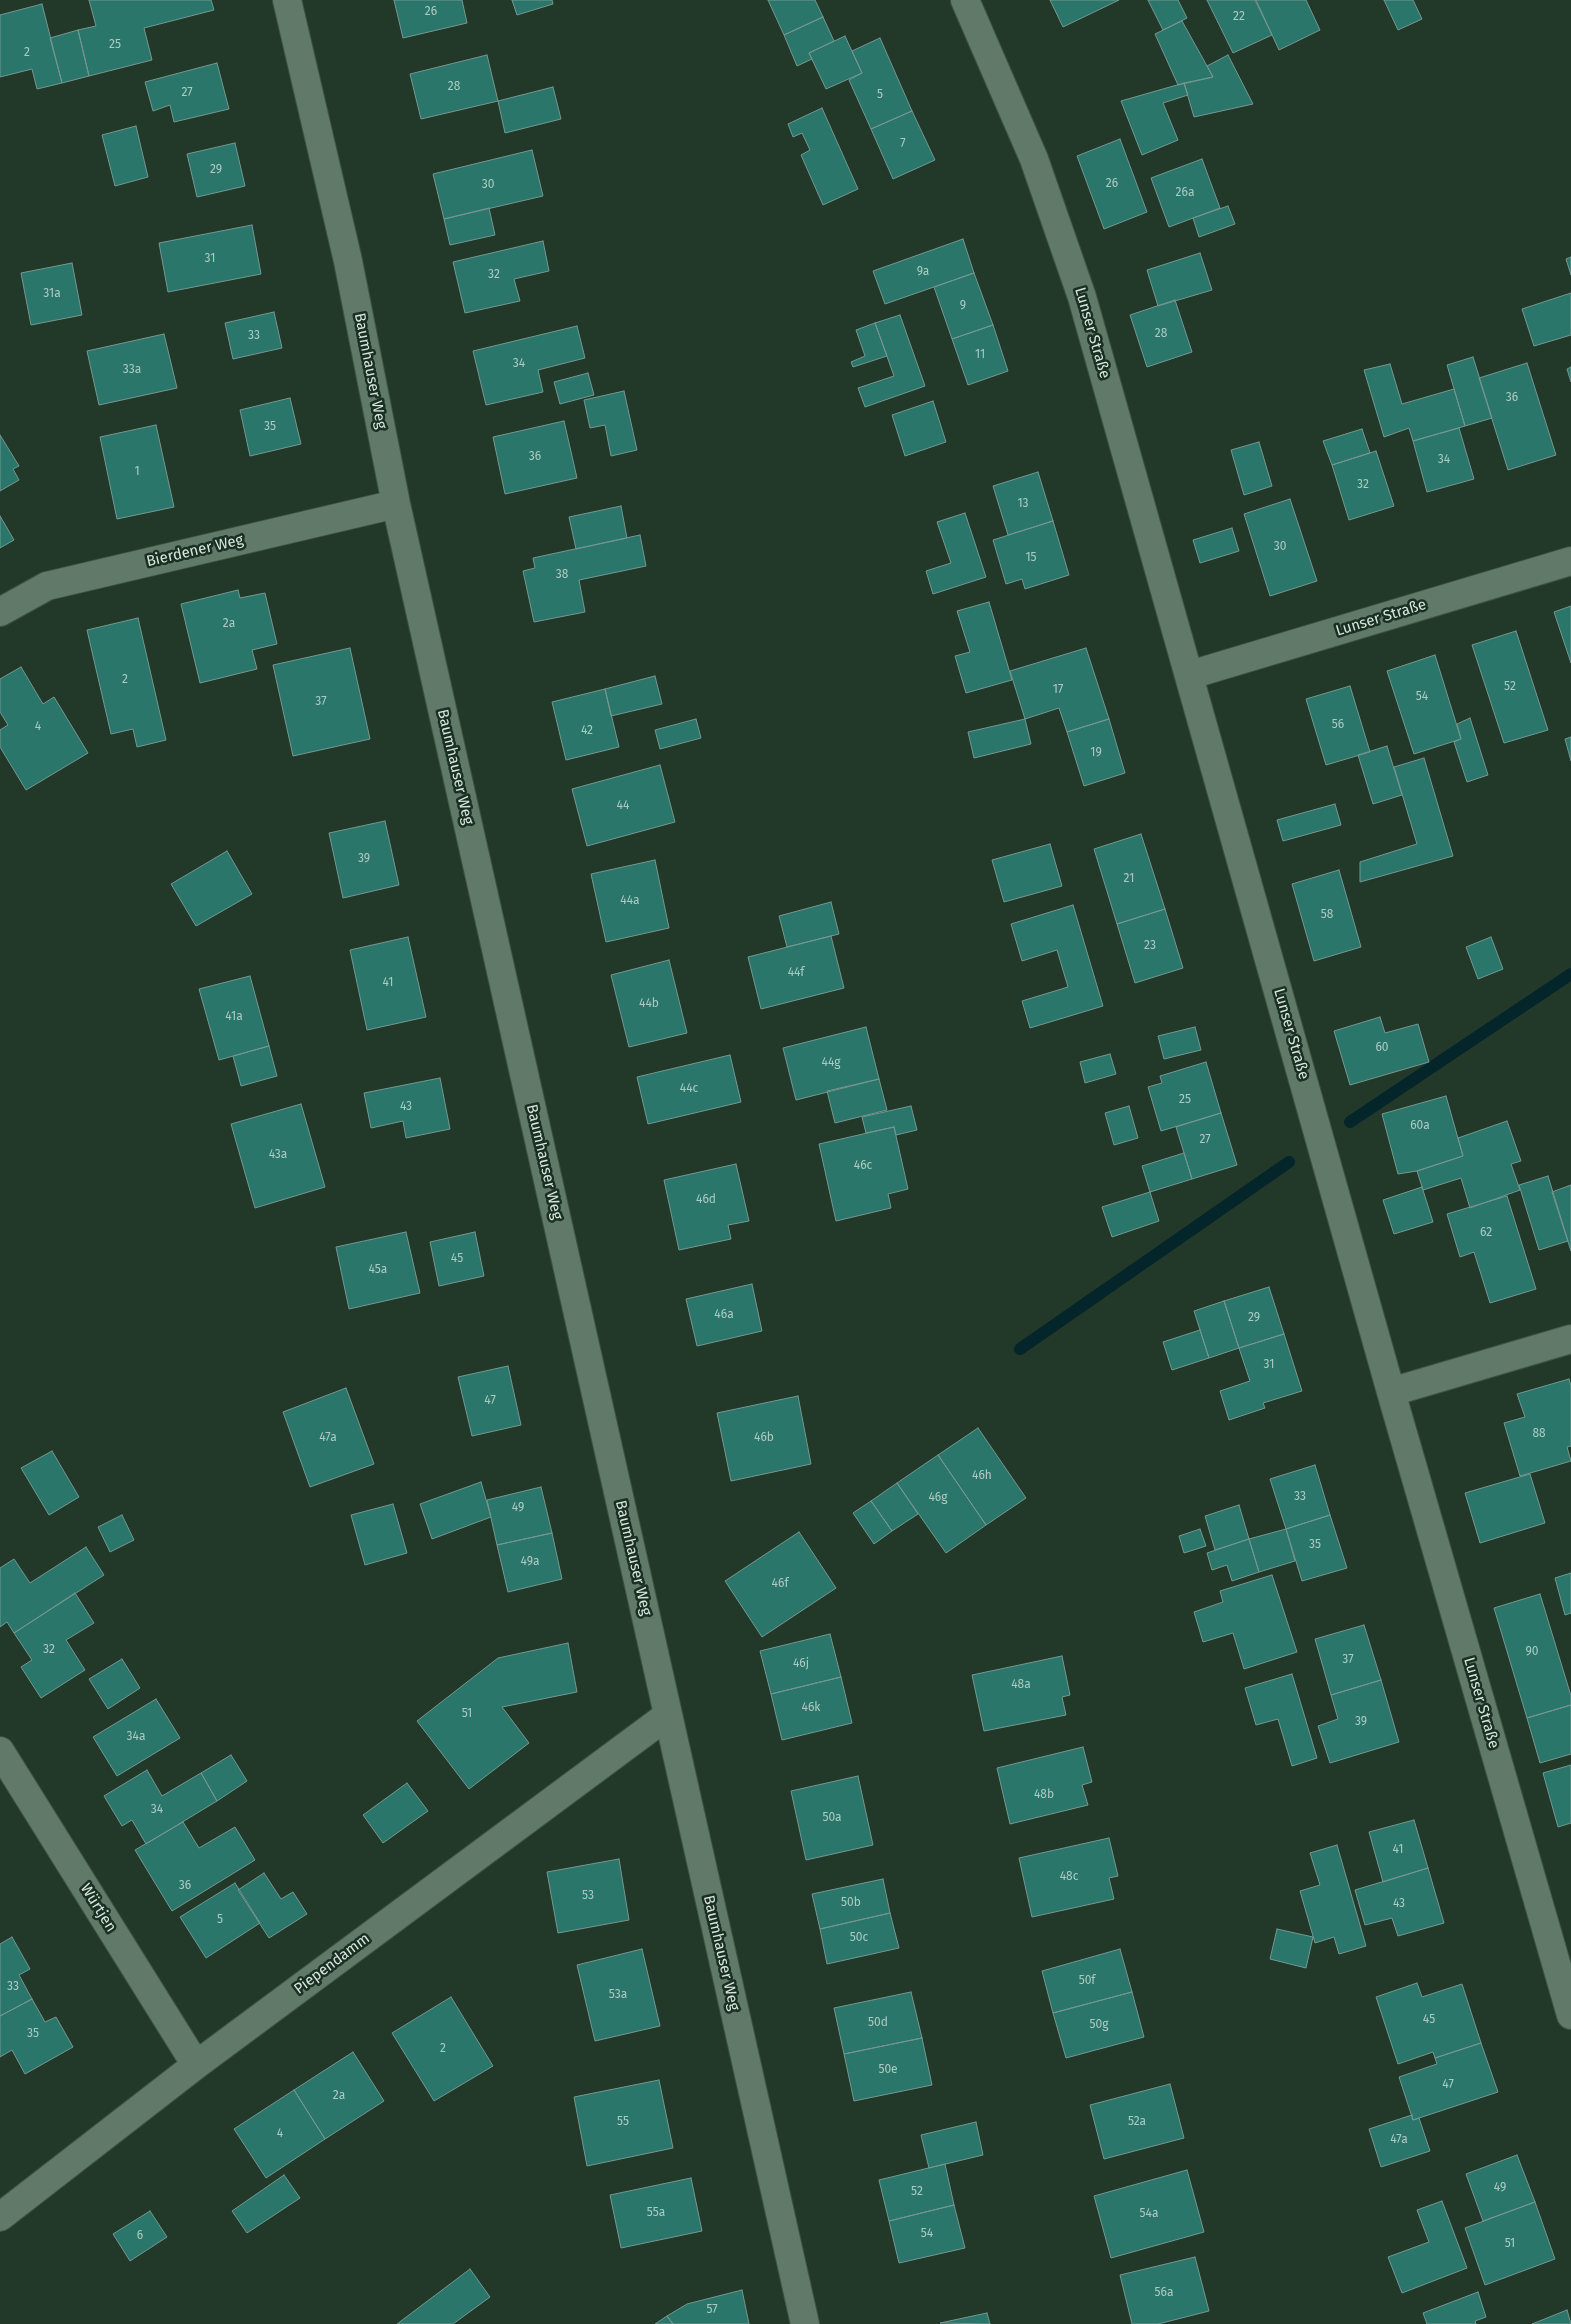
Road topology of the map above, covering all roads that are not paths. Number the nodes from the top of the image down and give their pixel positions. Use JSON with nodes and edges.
{"nodes":[{"id":1,"x":287,"y":0,"type":"edge"},
{"id":2,"x":965,"y":0,"type":"edge"},
{"id":3,"x":396,"y":504,"type":"junction"},
{"id":4,"x":1571,"y":561,"type":"edge"},
{"id":5,"x":0,"y":612,"type":"edge"},
{"id":6,"x":1190,"y":675,"type":"junction"},
{"id":7,"x":1571,"y":1339,"type":"edge"},
{"id":8,"x":1391,"y":1392,"type":"junction"},
{"id":9,"x":668,"y":1715,"type":"junction"},
{"id":10,"x":0,"y":1751,"type":"edge"},
{"id":11,"x":1571,"y":2015,"type":"edge"},
{"id":12,"x":196,"y":2065,"type":"junction"},
{"id":13,"x":0,"y":2217,"type":"edge"},
{"id":14,"x":804,"y":2324,"type":"edge"}],
"edges":[{"from":1,"to":3,"type":"street","name":"Baumhauser Weg"},
{"from":2,"to":6,"type":"street","name":"Lunser Straße"},
{"from":3,"to":5,"type":"street","name":"Bierdener Weg"},
{"from":3,"to":9,"type":"street","name":"Baumhauser Weg"},
{"from":4,"to":6,"type":"street","name":"Lunser Straße"},
{"from":6,"to":8,"type":"street","name":"Lunser Straße"},
{"from":7,"to":8,"type":"street"},
{"from":8,"to":11,"type":"street","name":"Lunser Straße"},
{"from":9,"to":12,"type":"street","name":"Piependamm"},
{"from":9,"to":14,"type":"street","name":"Baumhauser Weg"},
{"from":10,"to":12,"type":"street","name":"Würtjen"},
{"from":12,"to":13,"type":"street","name":"Piependamm"}]}
